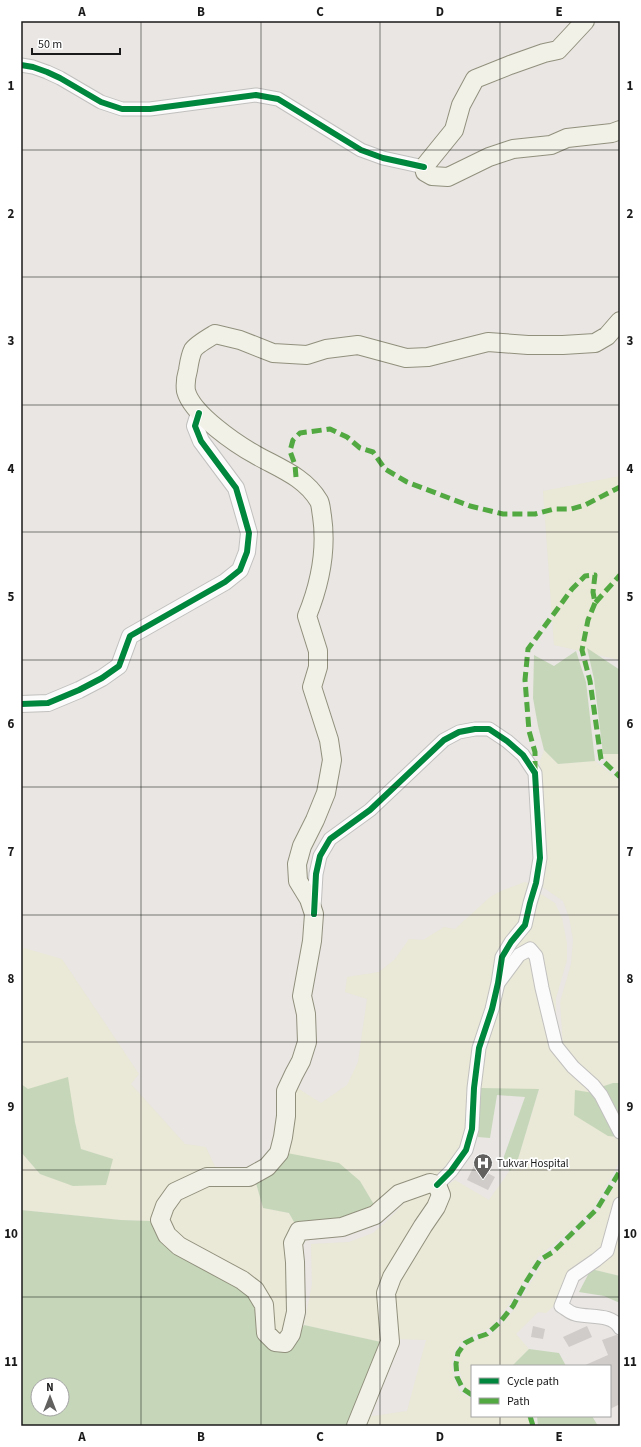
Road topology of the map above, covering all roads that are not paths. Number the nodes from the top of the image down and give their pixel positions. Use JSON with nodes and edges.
{"nodes":[{"id":1,"x":585,"y":21,"type":"edge"},
{"id":2,"x":21,"y":65,"type":"edge"},
{"id":3,"x":620,"y":130,"type":"edge"},
{"id":4,"x":424,"y":167,"type":"junction"},
{"id":5,"x":620,"y":321,"type":"edge"},
{"id":6,"x":199,"y":413,"type":"junction"},
{"id":7,"x":21,"y":704,"type":"edge"},
{"id":8,"x":314,"y":914,"type":"junction"},
{"id":9,"x":498,"y":983,"type":"junction"},
{"id":10,"x":620,"y":1132,"type":"edge"},
{"id":11,"x":437,"y":1185,"type":"junction"},
{"id":12,"x":620,"y":1204,"type":"edge"},
{"id":13,"x":620,"y":1328,"type":"edge"},
{"id":14,"x":356,"y":1426,"type":"edge"}],
"edges":[{"from":1,"to":4,"type":"main road"},
{"from":2,"to":4,"type":"street"},
{"from":3,"to":4,"type":"main road"},
{"from":5,"to":6,"type":"main road"},
{"from":6,"to":7,"type":"street"},
{"from":6,"to":8,"type":"main road"},
{"from":8,"to":9,"type":"street"},
{"from":8,"to":11,"type":"main road"},
{"from":9,"to":10,"type":"street"},
{"from":9,"to":11,"type":"street"},
{"from":11,"to":14,"type":"main road"},
{"from":12,"to":13,"type":"street"}]}
